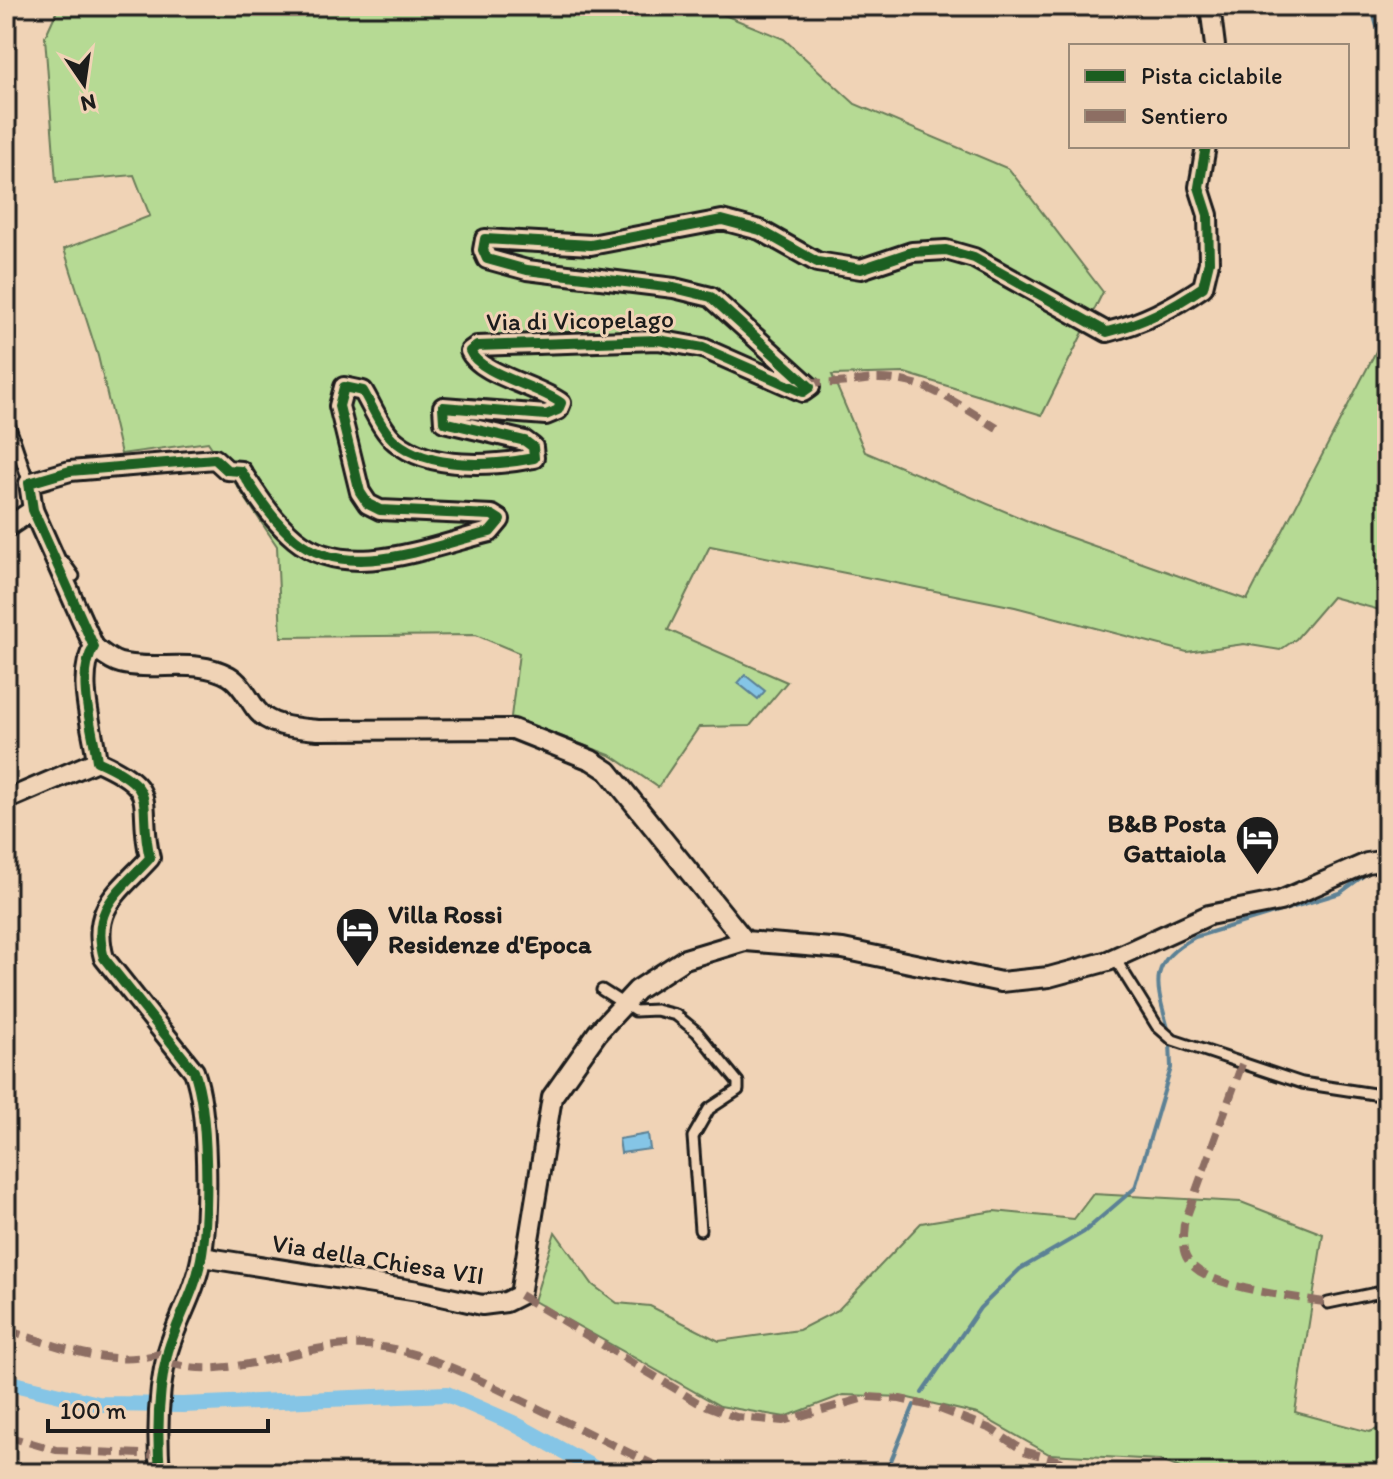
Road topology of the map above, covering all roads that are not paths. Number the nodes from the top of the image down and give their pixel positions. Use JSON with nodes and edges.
{"nodes":[{"id":1,"x":1210,"y":6,"type":"edge"},
{"id":2,"x":1215,"y":44,"type":"edge"},
{"id":3,"x":1206,"y":148,"type":"edge"},
{"id":4,"x":6,"y":415,"type":"edge"},
{"id":5,"x":29,"y":483,"type":"junction"},
{"id":6,"x":33,"y":510,"type":"junction"},
{"id":7,"x":6,"y":528,"type":"edge"},
{"id":8,"x":49,"y":550,"type":"junction"},
{"id":9,"x":74,"y":576,"type":"dead end"},
{"id":10,"x":94,"y":647,"type":"junction"},
{"id":11,"x":97,"y":761,"type":"junction"},
{"id":12,"x":6,"y":800,"type":"edge"},
{"id":13,"x":1387,"y":860,"type":"edge"},
{"id":14,"x":745,"y":941,"type":"junction"},
{"id":15,"x":1114,"y":957,"type":"junction"},
{"id":16,"x":602,"y":990,"type":"dead end"},
{"id":17,"x":624,"y":1003,"type":"junction"},
{"id":18,"x":1387,"y":1096,"type":"edge"},
{"id":19,"x":700,"y":1230,"type":"dead end"},
{"id":20,"x":202,"y":1257,"type":"junction"},
{"id":21,"x":1387,"y":1298,"type":"edge"},
{"id":22,"x":1328,"y":1303,"type":"dead end"},
{"id":23,"x":160,"y":1473,"type":"edge"}],
"edges":[{"from":1,"to":2,"type":"street"},
{"from":3,"to":5,"type":"street","name":"Via di Vicopelago"},
{"from":4,"to":5,"type":"lane"},
{"from":5,"to":6,"type":"street"},
{"from":6,"to":7,"type":"street"},
{"from":6,"to":8,"type":"street"},
{"from":8,"to":9,"type":"lane"},
{"from":8,"to":10,"type":"street"},
{"from":10,"to":11,"type":"street"},
{"from":10,"to":14,"type":"street"},
{"from":11,"to":12,"type":"street"},
{"from":11,"to":20,"type":"street"},
{"from":13,"to":15,"type":"street","name":"Via della Chiesa VII"},
{"from":14,"to":15,"type":"street","name":"Via della Chiesa VII"},
{"from":14,"to":17,"type":"street","name":"Via della Chiesa VII"},
{"from":15,"to":18,"type":"lane"},
{"from":16,"to":17,"type":"lane"},
{"from":17,"to":19,"type":"lane"},
{"from":17,"to":20,"type":"street","name":"Via della Chiesa VII"},
{"from":20,"to":23,"type":"street"},
{"from":21,"to":22,"type":"lane"}]}
